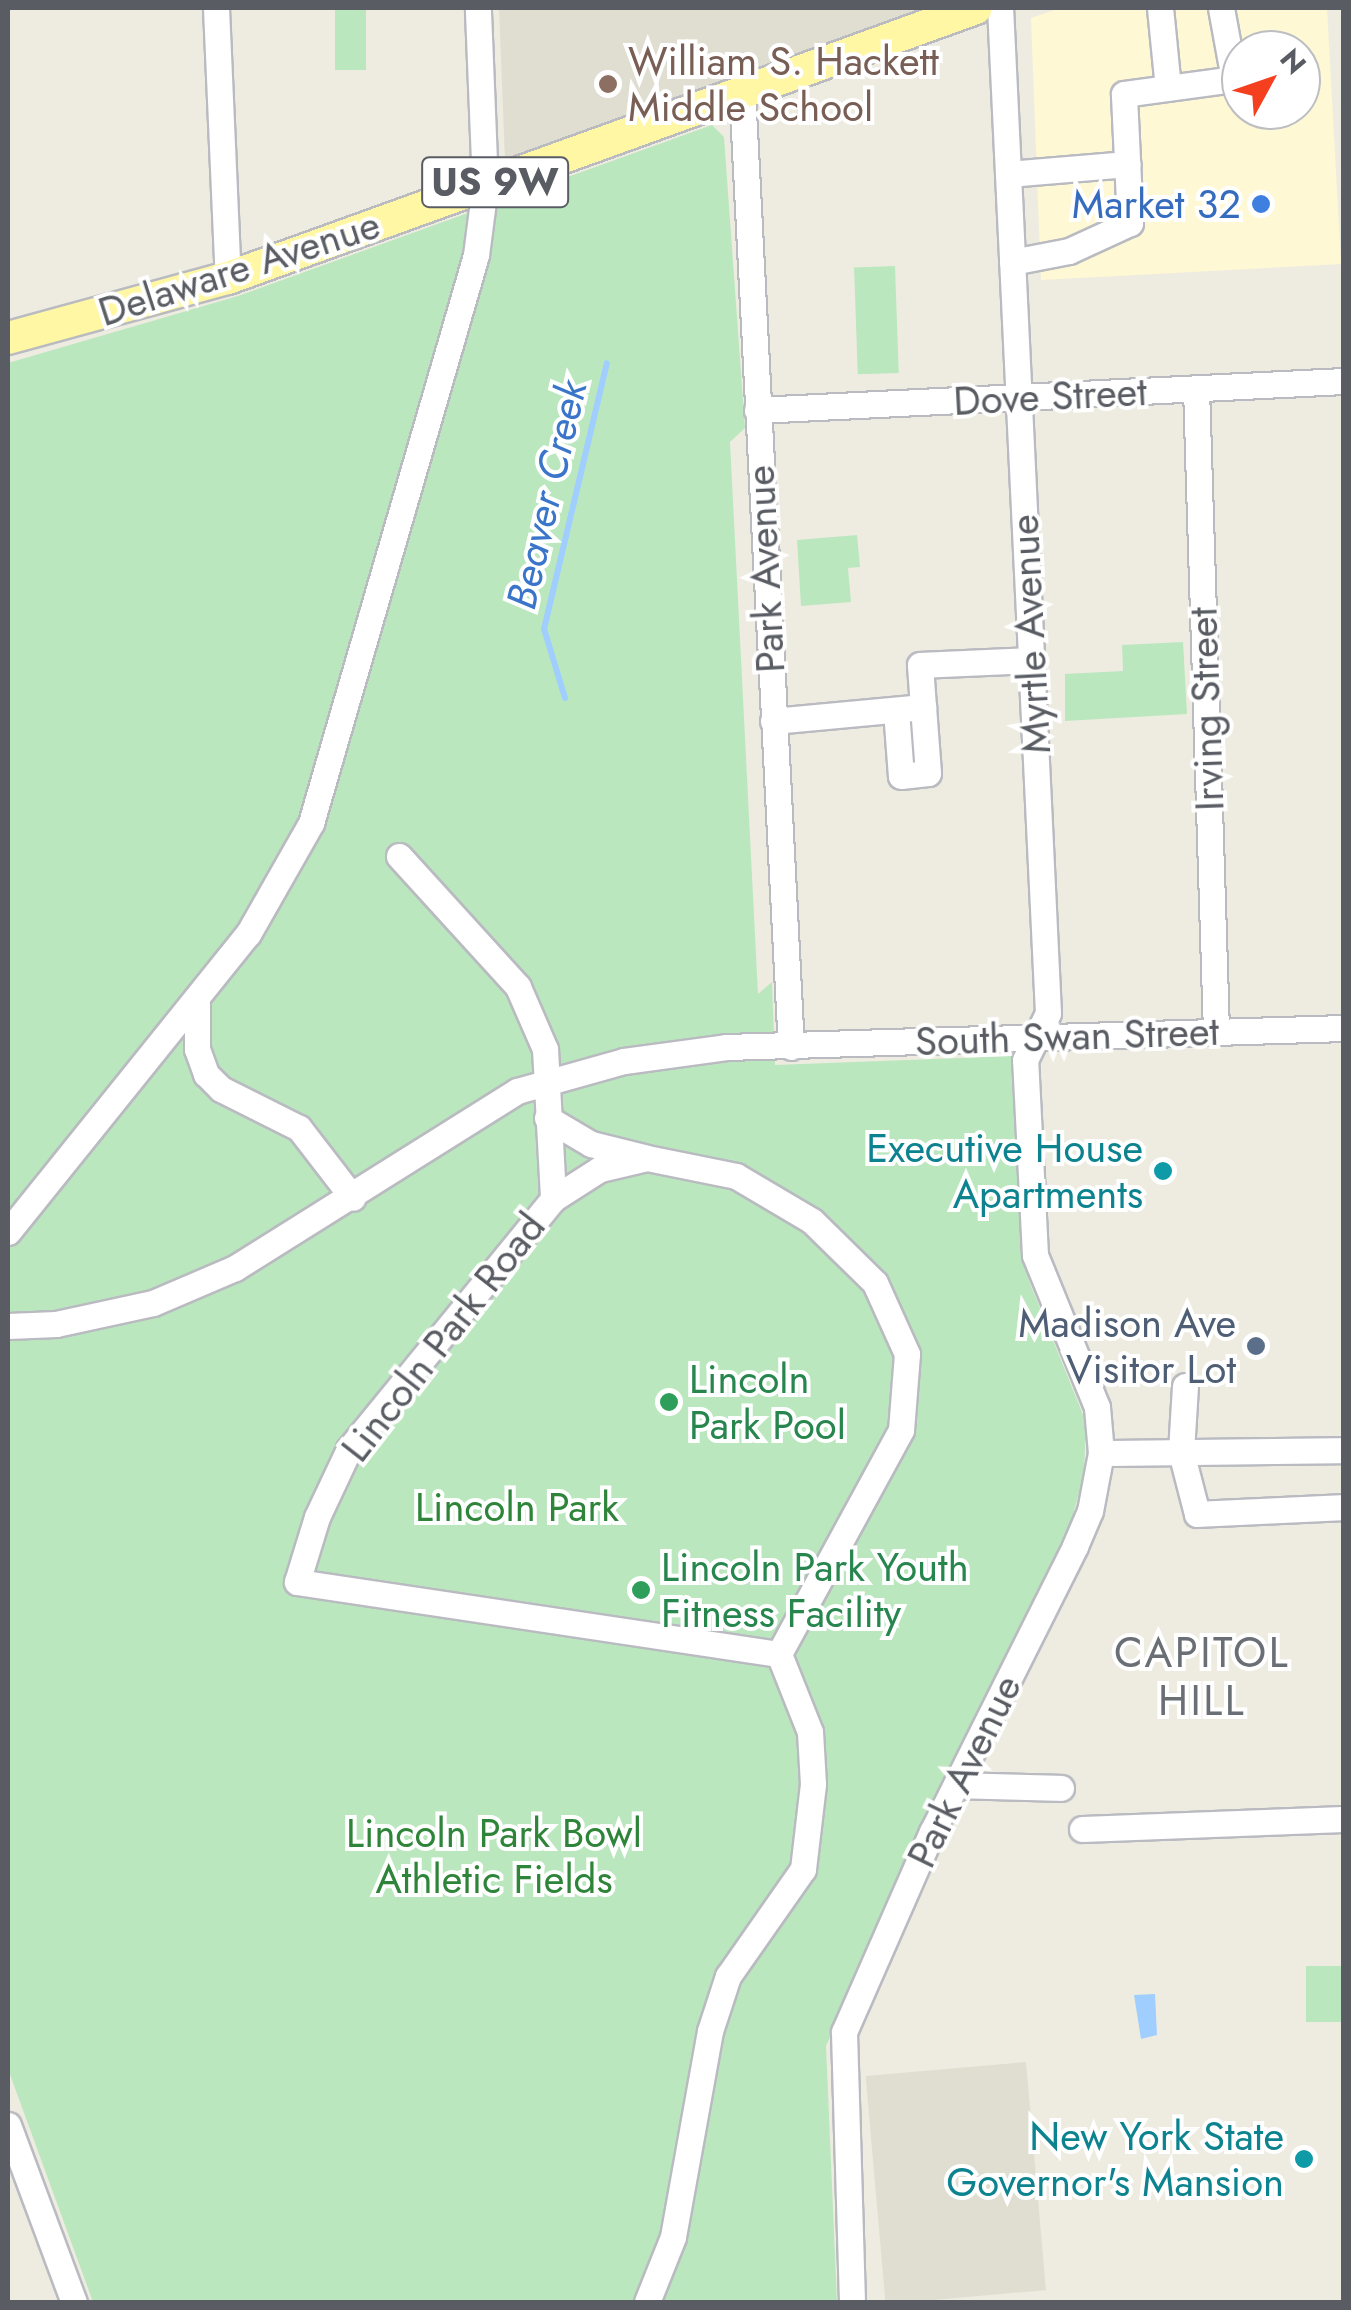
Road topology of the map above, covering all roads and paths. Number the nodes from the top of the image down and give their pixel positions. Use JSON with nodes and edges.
{"nodes":[{"id":1,"x":216,"y":8,"type":"edge"},
{"id":2,"x":478,"y":8,"type":"edge"},
{"id":3,"x":976,"y":8,"type":"edge"},
{"id":4,"x":1000,"y":8,"type":"edge"},
{"id":5,"x":1165,"y":9,"type":"edge"},
{"id":6,"x":1221,"y":80,"type":"edge"},
{"id":7,"x":1168,"y":88,"type":"junction"},
{"id":8,"x":742,"y":91,"type":"junction"},
{"id":9,"x":1128,"y":164,"type":"junction"},
{"id":10,"x":1008,"y":174,"type":"junction"},
{"id":11,"x":485,"y":186,"type":"junction"},
{"id":12,"x":1012,"y":262,"type":"junction"},
{"id":13,"x":228,"y":278,"type":"junction"},
{"id":14,"x":8,"y":338,"type":"edge"},
{"id":15,"x":1344,"y":381,"type":"edge"},
{"id":16,"x":1196,"y":388,"type":"junction"},
{"id":17,"x":1018,"y":397,"type":"junction"},
{"id":18,"x":756,"y":410,"type":"junction"},
{"id":19,"x":1031,"y":660,"type":"junction"},
{"id":20,"x":923,"y":707,"type":"junction"},
{"id":21,"x":896,"y":710,"type":"junction"},
{"id":22,"x":774,"y":721,"type":"junction"},
{"id":23,"x":399,"y":856,"type":"dead end"},
{"id":24,"x":196,"y":1004,"type":"junction"},
{"id":25,"x":1344,"y":1028,"type":"edge"},
{"id":26,"x":1216,"y":1030,"type":"junction"},
{"id":27,"x":1033,"y":1038,"type":"junction"},
{"id":28,"x":791,"y":1047,"type":"junction"},
{"id":29,"x":542,"y":1081,"type":"junction"},
{"id":30,"x":547,"y":1118,"type":"junction"},
{"id":31,"x":646,"y":1158,"type":"junction"},
{"id":32,"x":352,"y":1198,"type":"junction"},
{"id":33,"x":553,"y":1199,"type":"junction"},
{"id":34,"x":8,"y":1232,"type":"edge"},
{"id":35,"x":1036,"y":1255,"type":"joint"},
{"id":36,"x":8,"y":1326,"type":"edge"},
{"id":37,"x":1185,"y":1386,"type":"dead end"},
{"id":38,"x":1344,"y":1450,"type":"edge"},
{"id":39,"x":1181,"y":1452,"type":"junction"},
{"id":40,"x":1101,"y":1453,"type":"junction"},
{"id":41,"x":1344,"y":1506,"type":"edge"},
{"id":42,"x":780,"y":1654,"type":"junction"},
{"id":43,"x":956,"y":1784,"type":"junction"},
{"id":44,"x":1061,"y":1788,"type":"dead end"},
{"id":45,"x":1344,"y":1819,"type":"edge"},
{"id":46,"x":1082,"y":1829,"type":"dead end"},
{"id":47,"x":8,"y":2126,"type":"edge"},
{"id":48,"x":74,"y":2302,"type":"edge"},
{"id":49,"x":647,"y":2302,"type":"edge"},
{"id":50,"x":852,"y":2302,"type":"edge"}],
"edges":[{"from":1,"to":13,"type":"street"},
{"from":2,"to":11,"type":"street"},
{"from":3,"to":8,"type":"main road","name":"Delaware Avenue","number":"US 9W"},
{"from":4,"to":10,"type":"street","name":"Myrtle Avenue"},
{"from":5,"to":7,"type":"street"},
{"from":6,"to":7,"type":"street"},
{"from":7,"to":9,"type":"street"},
{"from":8,"to":11,"type":"main road","name":"Delaware Avenue","number":"US 9W"},
{"from":8,"to":18,"type":"street","name":"Park Avenue"},
{"from":9,"to":10,"type":"street"},
{"from":9,"to":12,"type":"street"},
{"from":10,"to":12,"type":"street","name":"Myrtle Avenue"},
{"from":11,"to":13,"type":"main road","name":"Delaware Avenue","number":"US 9W"},
{"from":11,"to":24,"type":"street"},
{"from":12,"to":17,"type":"street","name":"Myrtle Avenue"},
{"from":13,"to":14,"type":"main road","name":"Delaware Avenue","number":"US 9W"},
{"from":15,"to":16,"type":"street","name":"Dove Street"},
{"from":16,"to":17,"type":"street","name":"Dove Street"},
{"from":16,"to":26,"type":"street","name":"Irving Street"},
{"from":17,"to":18,"type":"street","name":"Dove Street"},
{"from":17,"to":19,"type":"street","name":"Myrtle Avenue"},
{"from":18,"to":22,"type":"street","name":"Park Avenue"},
{"from":19,"to":20,"type":"street"},
{"from":19,"to":27,"type":"street","name":"Myrtle Avenue"},
{"from":20,"to":21,"type":"street"},
{"from":20,"to":21,"type":"street"},
{"from":21,"to":22,"type":"street"},
{"from":22,"to":28,"type":"street","name":"Park Avenue"},
{"from":23,"to":29,"type":"street","name":"Lincoln Park Road"},
{"from":24,"to":32,"type":"street"},
{"from":24,"to":34,"type":"street"},
{"from":25,"to":26,"type":"street","name":"South Swan Street"},
{"from":26,"to":27,"type":"street","name":"South Swan Street"},
{"from":27,"to":28,"type":"street","name":"South Swan Street"},
{"from":27,"to":35,"type":"street","name":"Myrtle Avenue"},
{"from":28,"to":29,"type":"street","name":"South Swan Street"},
{"from":29,"to":30,"type":"street","name":"Lincoln Park Road"},
{"from":29,"to":32,"type":"street","name":"South Swan Street"},
{"from":30,"to":31,"type":"street","name":"Lincoln Park Road"},
{"from":30,"to":33,"type":"street","name":"Lincoln Park Road"},
{"from":31,"to":33,"type":"street","name":"Lincoln Park Road"},
{"from":31,"to":42,"type":"street","name":"Lincoln Park Road"},
{"from":32,"to":36,"type":"street","name":"South Swan Street"},
{"from":33,"to":42,"type":"street","name":"Lincoln Park Road"},
{"from":35,"to":40,"type":"street","name":"Park Avenue"},
{"from":37,"to":39,"type":"street"},
{"from":38,"to":39,"type":"street"},
{"from":39,"to":40,"type":"street"},
{"from":39,"to":41,"type":"street"},
{"from":40,"to":43,"type":"street","name":"Park Avenue"},
{"from":42,"to":49,"type":"street"},
{"from":43,"to":44,"type":"street"},
{"from":43,"to":50,"type":"street","name":"Park Avenue"},
{"from":45,"to":46,"type":"street"},
{"from":47,"to":48,"type":"street"}]}
